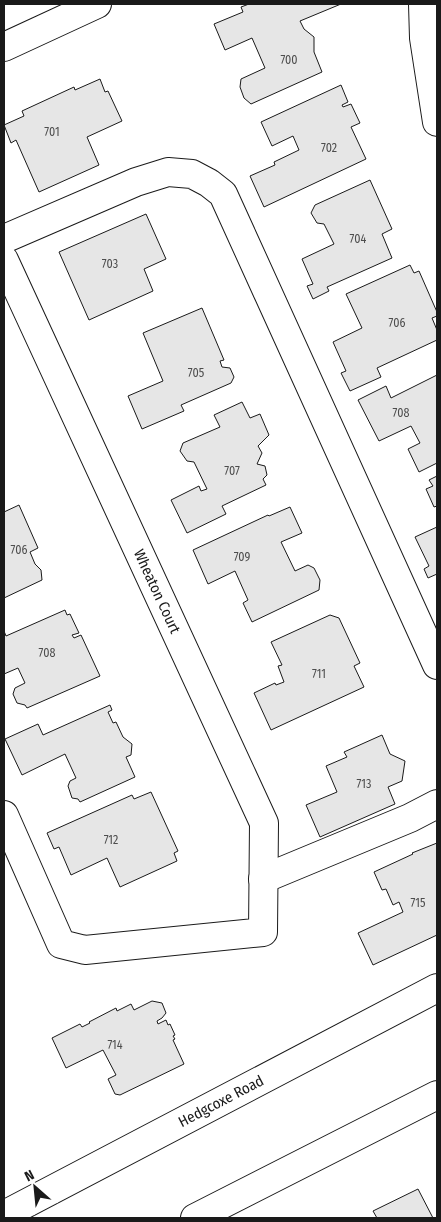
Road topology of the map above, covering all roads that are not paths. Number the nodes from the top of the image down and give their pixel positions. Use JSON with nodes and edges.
{"nodes":[{"id":1,"x":98,"y":4,"type":"edge"},
{"id":2,"x":423,"y":4,"type":"edge"},
{"id":3,"x":4,"y":47,"type":"edge"},
{"id":4,"x":436,"y":107,"type":"edge"},
{"id":5,"x":4,"y":239,"type":"edge"},
{"id":6,"x":4,"y":260,"type":"edge"},
{"id":7,"x":437,"y":665,"type":"edge"},
{"id":8,"x":437,"y":804,"type":"edge"},
{"id":9,"x":4,"y":815,"type":"edge"},
{"id":10,"x":263,"y":879,"type":"junction"},
{"id":11,"x":437,"y":988,"type":"edge"},
{"id":12,"x":437,"y":1095,"type":"edge"},
{"id":13,"x":4,"y":1215,"type":"edge"},
{"id":14,"x":195,"y":1218,"type":"edge"}],
"edges":[{"from":1,"to":3,"type":"street"},
{"from":2,"to":4,"type":"street"},
{"from":5,"to":7,"type":"street"},
{"from":6,"to":10,"type":"street","name":"Wheaton Court"},
{"from":8,"to":10,"type":"street"},
{"from":9,"to":10,"type":"street","name":"Wheaton Court"},
{"from":11,"to":13,"type":"street","name":"Hedgcoxe Road"},
{"from":12,"to":14,"type":"street"}]}
